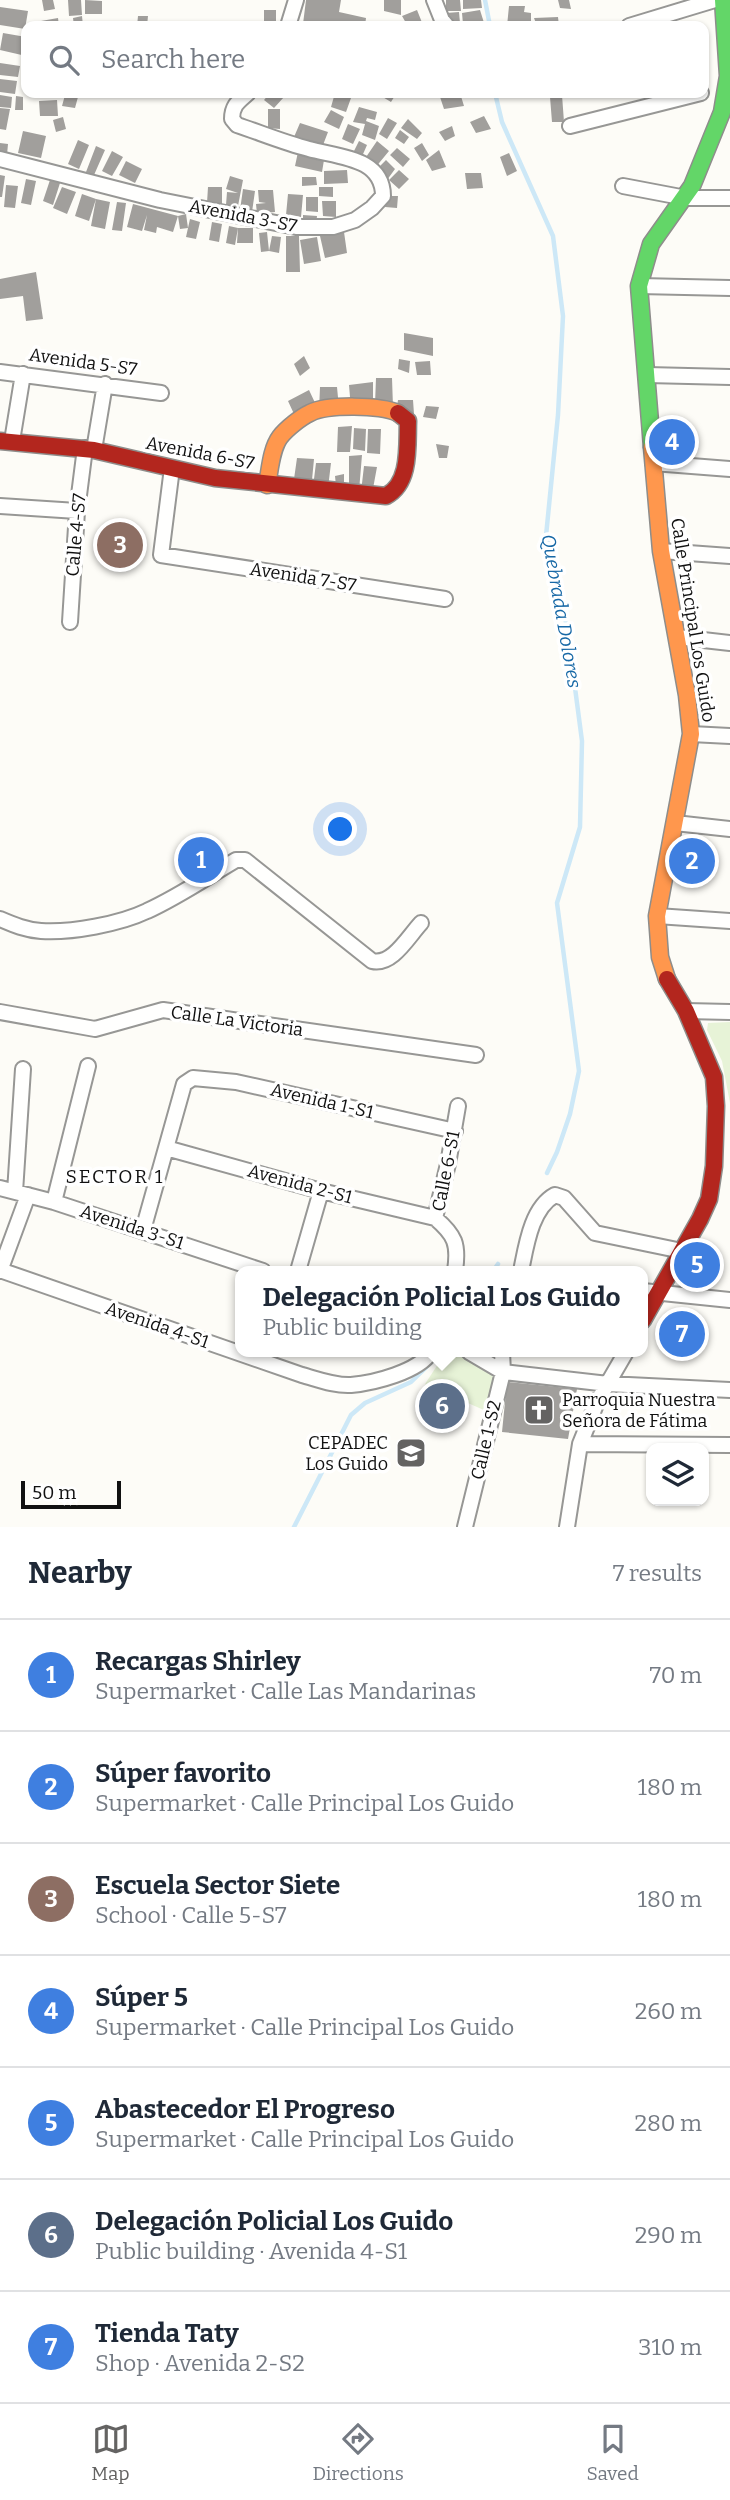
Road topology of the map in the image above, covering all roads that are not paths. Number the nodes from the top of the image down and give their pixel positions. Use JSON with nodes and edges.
{"nodes":[{"id":1,"x":296,"y":0,"type":"edge"},
{"id":2,"x":434,"y":0,"type":"edge"},
{"id":3,"x":715,"y":0,"type":"edge"},
{"id":4,"x":723,"y":0,"type":"edge"},
{"id":5,"x":290,"y":21,"type":"edge"},
{"id":6,"x":444,"y":21,"type":"edge"},
{"id":7,"x":646,"y":21,"type":"edge"},
{"id":8,"x":728,"y":25,"type":"edge"},
{"id":9,"x":728,"y":86,"type":"junction"},
{"id":10,"x":709,"y":91,"type":"edge"},
{"id":11,"x":242,"y":98,"type":"edge"},
{"id":12,"x":680,"y":98,"type":"edge"},
{"id":13,"x":725,"y":110,"type":"edge"},
{"id":14,"x":570,"y":126,"type":"dead end"},
{"id":15,"x":0,"y":159,"type":"edge"},
{"id":16,"x":623,"y":186,"type":"dead end"},
{"id":17,"x":686,"y":198,"type":"junction"},
{"id":18,"x":730,"y":198,"type":"edge"},
{"id":19,"x":639,"y":286,"type":"junction"},
{"id":20,"x":730,"y":288,"type":"edge"},
{"id":21,"x":0,"y":372,"type":"edge"},
{"id":22,"x":23,"y":374,"type":"junction"},
{"id":23,"x":647,"y":375,"type":"junction"},
{"id":24,"x":730,"y":377,"type":"edge"},
{"id":25,"x":105,"y":384,"type":"junction"},
{"id":26,"x":161,"y":393,"type":"dead end"},
{"id":27,"x":6,"y":441,"type":"edge"},
{"id":28,"x":89,"y":449,"type":"junction"},
{"id":29,"x":653,"y":463,"type":"junction"},
{"id":30,"x":172,"y":468,"type":"junction"},
{"id":31,"x":730,"y":469,"type":"edge"},
{"id":32,"x":267,"y":485,"type":"junction"},
{"id":33,"x":0,"y":506,"type":"edge"},
{"id":34,"x":77,"y":511,"type":"junction"},
{"id":35,"x":661,"y":551,"type":"junction"},
{"id":36,"x":730,"y":556,"type":"edge"},
{"id":37,"x":445,"y":598,"type":"dead end"},
{"id":38,"x":70,"y":622,"type":"dead end"},
{"id":39,"x":677,"y":637,"type":"junction"},
{"id":40,"x":730,"y":643,"type":"edge"},
{"id":41,"x":691,"y":734,"type":"junction"},
{"id":42,"x":730,"y":736,"type":"edge"},
{"id":43,"x":675,"y":823,"type":"junction"},
{"id":44,"x":730,"y":829,"type":"edge"},
{"id":45,"x":657,"y":916,"type":"junction"},
{"id":46,"x":0,"y":919,"type":"edge"},
{"id":47,"x":730,"y":921,"type":"edge"},
{"id":48,"x":421,"y":923,"type":"dead end"},
{"id":49,"x":686,"y":1011,"type":"junction"},
{"id":50,"x":0,"y":1012,"type":"edge"},
{"id":51,"x":730,"y":1012,"type":"edge"},
{"id":52,"x":476,"y":1055,"type":"dead end"},
{"id":53,"x":88,"y":1066,"type":"dead end"},
{"id":54,"x":23,"y":1069,"type":"dead end"},
{"id":55,"x":458,"y":1106,"type":"dead end"},
{"id":56,"x":723,"y":1106,"type":"edge"},
{"id":57,"x":455,"y":1131,"type":"junction"},
{"id":58,"x":166,"y":1148,"type":"junction"},
{"id":59,"x":722,"y":1166,"type":"edge"},
{"id":60,"x":0,"y":1188,"type":"edge"},
{"id":61,"x":321,"y":1191,"type":"junction"},
{"id":62,"x":22,"y":1193,"type":"junction"},
{"id":63,"x":54,"y":1202,"type":"junction"},
{"id":64,"x":435,"y":1218,"type":"junction"},
{"id":65,"x":143,"y":1230,"type":"junction"},
{"id":66,"x":682,"y":1251,"type":"junction"},
{"id":67,"x":248,"y":1266,"type":"edge"},
{"id":68,"x":299,"y":1266,"type":"edge"},
{"id":69,"x":455,"y":1266,"type":"edge"},
{"id":70,"x":522,"y":1266,"type":"edge"},
{"id":71,"x":0,"y":1270,"type":"edge"},
{"id":72,"x":651,"y":1291,"type":"edge"},
{"id":73,"x":730,"y":1300,"type":"edge"},
{"id":74,"x":235,"y":1352,"type":"edge"},
{"id":75,"x":250,"y":1357,"type":"edge"},
{"id":76,"x":428,"y":1357,"type":"edge"},
{"id":77,"x":478,"y":1357,"type":"edge"},
{"id":78,"x":502,"y":1357,"type":"edge"},
{"id":79,"x":623,"y":1357,"type":"edge"},
{"id":80,"x":503,"y":1372,"type":"junction"},
{"id":81,"x":608,"y":1384,"type":"junction"},
{"id":82,"x":730,"y":1390,"type":"edge"},
{"id":83,"x":580,"y":1444,"type":"junction"},
{"id":84,"x":730,"y":1445,"type":"edge"},
{"id":85,"x":465,"y":1527,"type":"edge"},
{"id":86,"x":567,"y":1527,"type":"edge"}],
"edges":[{"from":1,"to":5,"type":"street"},
{"from":2,"to":6,"type":"street"},
{"from":3,"to":7,"type":"street"},
{"from":4,"to":8,"type":"street","name":"Calle Principal Los Guido"},
{"from":8,"to":9,"type":"street","name":"Calle Principal Los Guido"},
{"from":9,"to":10,"type":"street"},
{"from":9,"to":13,"type":"street","name":"Calle Principal Los Guido"},
{"from":11,"to":15,"type":"street","name":"Avenida 3-S7"},
{"from":12,"to":14,"type":"street"},
{"from":13,"to":17,"type":"street","name":"Calle Principal Los Guido"},
{"from":16,"to":17,"type":"street"},
{"from":17,"to":18,"type":"street"},
{"from":17,"to":19,"type":"street","name":"Calle Principal Los Guido"},
{"from":19,"to":20,"type":"street"},
{"from":19,"to":23,"type":"street","name":"Calle Principal Los Guido"},
{"from":21,"to":22,"type":"street","name":"Avenida 5-S7"},
{"from":22,"to":25,"type":"street","name":"Avenida 5-S7"},
{"from":22,"to":27,"type":"street"},
{"from":23,"to":24,"type":"street"},
{"from":23,"to":29,"type":"street","name":"Calle Principal Los Guido"},
{"from":25,"to":26,"type":"street","name":"Avenida 5-S7"},
{"from":25,"to":28,"type":"street","name":"Calle 4-S7"},
{"from":27,"to":28,"type":"street","name":"Avenida 6-S7"},
{"from":28,"to":30,"type":"street","name":"Avenida 6-S7"},
{"from":28,"to":34,"type":"street","name":"Calle 4-S7"},
{"from":29,"to":31,"type":"street"},
{"from":29,"to":35,"type":"street","name":"Calle Principal Los Guido"},
{"from":30,"to":32,"type":"street","name":"Avenida 6-S7"},
{"from":30,"to":37,"type":"street","name":"Avenida 7-S7"},
{"from":32,"to":32,"type":"street","name":"Avenida 6-S7"},
{"from":33,"to":34,"type":"street"},
{"from":34,"to":38,"type":"street","name":"Calle 4-S7"},
{"from":35,"to":36,"type":"street"},
{"from":35,"to":39,"type":"street","name":"Calle Principal Los Guido"},
{"from":39,"to":40,"type":"street"},
{"from":39,"to":41,"type":"street","name":"Calle Principal Los Guido"},
{"from":41,"to":42,"type":"street"},
{"from":41,"to":43,"type":"street","name":"Calle Principal Los Guido"},
{"from":43,"to":44,"type":"street"},
{"from":43,"to":45,"type":"street","name":"Calle Principal Los Guido"},
{"from":45,"to":47,"type":"street"},
{"from":45,"to":49,"type":"street","name":"Calle Principal Los Guido"},
{"from":46,"to":48,"type":"street"},
{"from":49,"to":51,"type":"street"},
{"from":49,"to":56,"type":"street","name":"Calle Principal Los Guido"},
{"from":50,"to":52,"type":"street","name":"Calle La Victoria"},
{"from":53,"to":63,"type":"street"},
{"from":54,"to":62,"type":"street"},
{"from":55,"to":57,"type":"street","name":"Calle 6-S1"},
{"from":56,"to":59,"type":"street","name":"Calle Principal Los Guido"},
{"from":57,"to":58,"type":"street","name":"Avenida 1-S1"},
{"from":57,"to":64,"type":"street","name":"Calle 6-S1"},
{"from":58,"to":61,"type":"street","name":"Avenida 2-S1"},
{"from":58,"to":65,"type":"street"},
{"from":59,"to":66,"type":"street","name":"Calle Principal Los Guido"},
{"from":60,"to":62,"type":"street","name":"Avenida 3-S1"},
{"from":61,"to":64,"type":"street","name":"Avenida 2-S1"},
{"from":61,"to":68,"type":"street"},
{"from":62,"to":63,"type":"street","name":"Avenida 3-S1"},
{"from":62,"to":71,"type":"street"},
{"from":63,"to":65,"type":"street","name":"Avenida 3-S1"},
{"from":64,"to":69,"type":"street","name":"Calle 6-S1"},
{"from":65,"to":67,"type":"street","name":"Avenida 3-S1"},
{"from":66,"to":70,"type":"street"},
{"from":66,"to":72,"type":"street","name":"Calle Principal Los Guido"},
{"from":71,"to":74,"type":"street","name":"Avenida 4-S1"},
{"from":72,"to":73,"type":"street"},
{"from":75,"to":76,"type":"street","name":"Avenida 4-S1"},
{"from":77,"to":80,"type":"street"},
{"from":78,"to":80,"type":"street","name":"Calle 1-S2"},
{"from":79,"to":81,"type":"street"},
{"from":80,"to":81,"type":"street"},
{"from":80,"to":85,"type":"street","name":"Calle 1-S2"},
{"from":81,"to":82,"type":"street"},
{"from":81,"to":83,"type":"street"},
{"from":83,"to":84,"type":"street"},
{"from":83,"to":86,"type":"street"}]}
